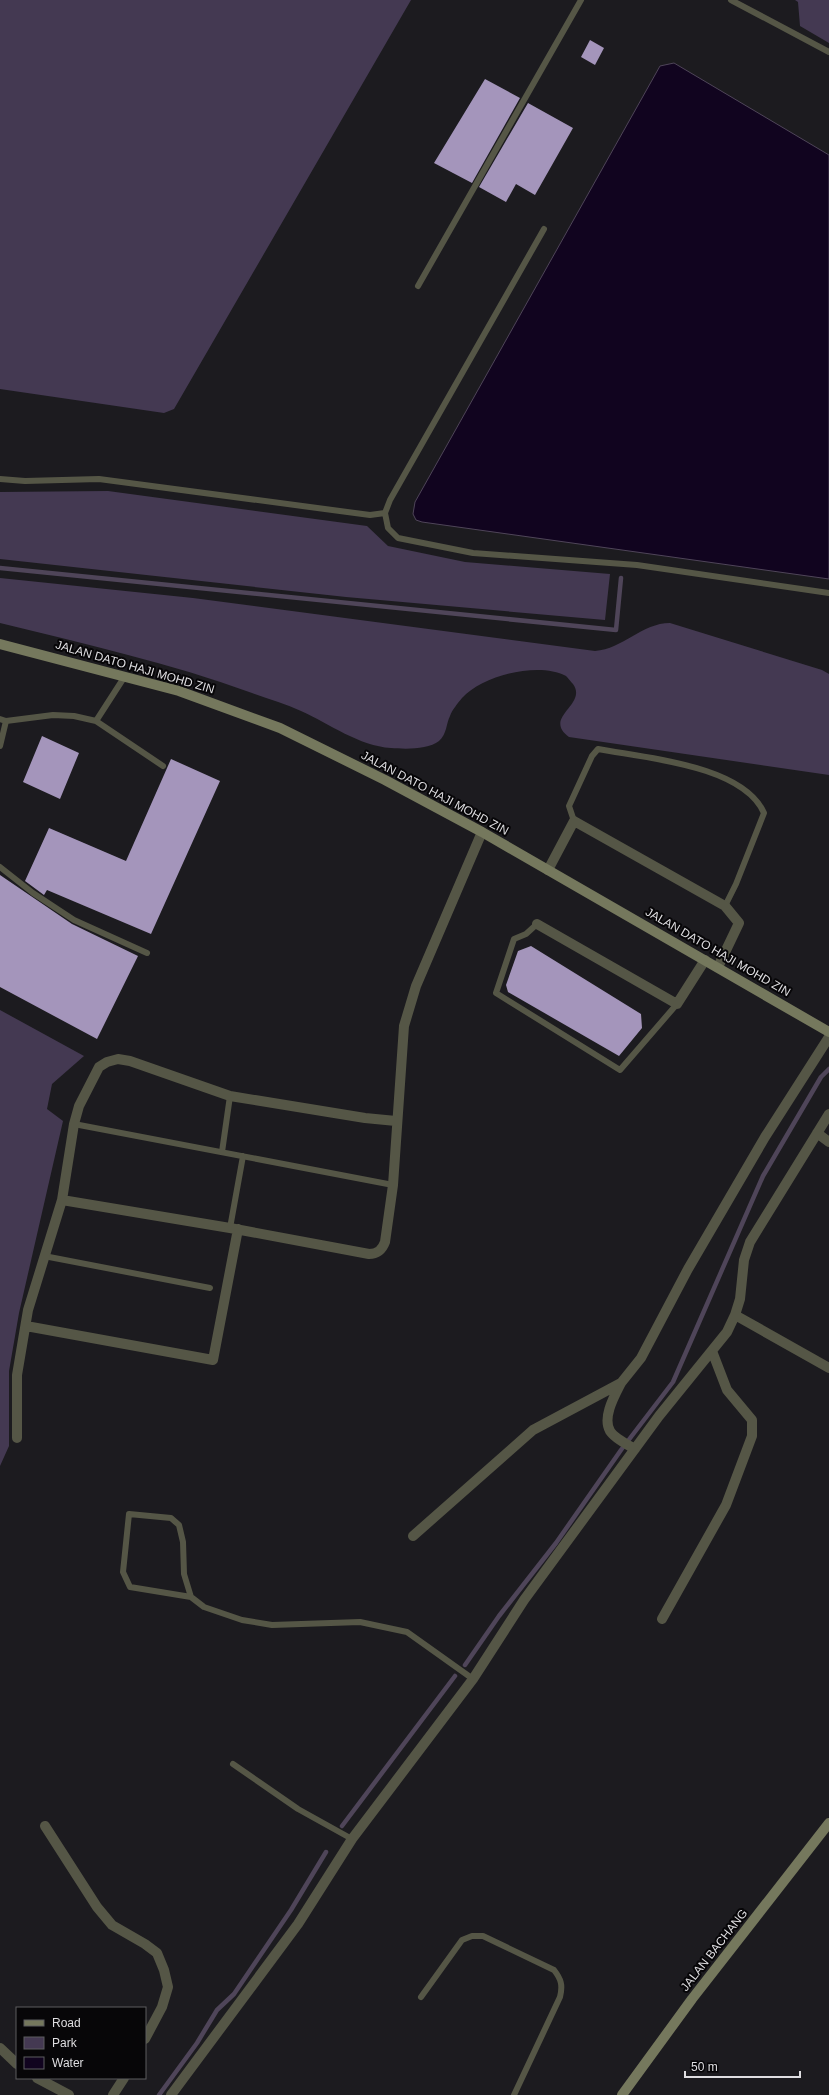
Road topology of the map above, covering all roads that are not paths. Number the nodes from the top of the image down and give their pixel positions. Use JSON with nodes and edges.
{"nodes":[{"id":1,"x":581,"y":0,"type":"edge"},
{"id":2,"x":731,"y":0,"type":"edge"},
{"id":3,"x":829,"y":52,"type":"edge"},
{"id":4,"x":544,"y":228,"type":"dead end"},
{"id":5,"x":418,"y":286,"type":"dead end"},
{"id":6,"x":0,"y":479,"type":"edge"},
{"id":7,"x":385,"y":513,"type":"junction"},
{"id":8,"x":829,"y":593,"type":"edge"},
{"id":9,"x":0,"y":644,"type":"edge"},
{"id":10,"x":124,"y":676,"type":"junction"},
{"id":11,"x":3,"y":720,"type":"edge"},
{"id":12,"x":96,"y":722,"type":"junction"},
{"id":13,"x":0,"y":746,"type":"edge"},
{"id":14,"x":163,"y":766,"type":"dead end"},
{"id":15,"x":574,"y":821,"type":"junction"},
{"id":16,"x":482,"y":832,"type":"junction"},
{"id":17,"x":0,"y":867,"type":"edge"},
{"id":18,"x":548,"y":870,"type":"junction"},
{"id":19,"x":725,"y":906,"type":"junction"},
{"id":20,"x":536,"y":924,"type":"joint"},
{"id":21,"x":147,"y":953,"type":"dead end"},
{"id":22,"x":705,"y":960,"type":"junction"},
{"id":23,"x":718,"y":967,"type":"junction"},
{"id":24,"x":677,"y":1004,"type":"junction"},
{"id":25,"x":829,"y":1032,"type":"edge"},
{"id":26,"x":829,"y":1036,"type":"edge"},
{"id":27,"x":230,"y":1096,"type":"junction"},
{"id":28,"x":829,"y":1114,"type":"edge"},
{"id":29,"x":396,"y":1121,"type":"junction"},
{"id":30,"x":74,"y":1124,"type":"junction"},
{"id":31,"x":817,"y":1132,"type":"junction"},
{"id":32,"x":829,"y":1142,"type":"edge"},
{"id":33,"x":222,"y":1152,"type":"junction"},
{"id":34,"x":244,"y":1156,"type":"junction"},
{"id":35,"x":393,"y":1185,"type":"junction"},
{"id":36,"x":62,"y":1200,"type":"junction"},
{"id":37,"x":234,"y":1229,"type":"junction"},
{"id":38,"x":44,"y":1256,"type":"junction"},
{"id":39,"x":210,"y":1288,"type":"dead end"},
{"id":40,"x":736,"y":1315,"type":"junction"},
{"id":41,"x":26,"y":1326,"type":"junction"},
{"id":42,"x":712,"y":1351,"type":"junction"},
{"id":43,"x":829,"y":1368,"type":"edge"},
{"id":44,"x":621,"y":1383,"type":"junction"},
{"id":45,"x":17,"y":1438,"type":"dead end"},
{"id":46,"x":633,"y":1448,"type":"junction"},
{"id":47,"x":413,"y":1536,"type":"dead end"},
{"id":48,"x":191,"y":1597,"type":"junction"},
{"id":49,"x":662,"y":1619,"type":"dead end"},
{"id":50,"x":473,"y":1679,"type":"junction"},
{"id":51,"x":233,"y":1764,"type":"dead end"},
{"id":52,"x":829,"y":1823,"type":"edge"},
{"id":53,"x":45,"y":1826,"type":"dead end"},
{"id":54,"x":352,"y":1839,"type":"junction"},
{"id":55,"x":422,"y":1997,"type":"dead end"},
{"id":56,"x":146,"y":2037,"type":"edge"},
{"id":57,"x":0,"y":2048,"type":"edge"},
{"id":58,"x":16,"y":2063,"type":"edge"},
{"id":59,"x":39,"y":2079,"type":"edge"},
{"id":60,"x":123,"y":2079,"type":"edge"},
{"id":61,"x":69,"y":2095,"type":"edge"},
{"id":62,"x":113,"y":2095,"type":"edge"},
{"id":63,"x":171,"y":2095,"type":"edge"},
{"id":64,"x":514,"y":2095,"type":"edge"},
{"id":65,"x":622,"y":2095,"type":"edge"}],
"edges":[{"from":1,"to":5,"type":"lane"},
{"from":2,"to":3,"type":"lane"},
{"from":4,"to":7,"type":"lane"},
{"from":6,"to":7,"type":"lane"},
{"from":7,"to":8,"type":"lane"},
{"from":9,"to":10,"type":"main road","name":"JALAN DATO HAJI MOHD ZIN"},
{"from":10,"to":12,"type":"lane"},
{"from":10,"to":16,"type":"main road","name":"JALAN DATO HAJI MOHD ZIN"},
{"from":11,"to":12,"type":"lane"},
{"from":11,"to":13,"type":"lane"},
{"from":12,"to":14,"type":"lane"},
{"from":15,"to":18,"type":"street"},
{"from":15,"to":19,"type":"street"},
{"from":15,"to":19,"type":"lane"},
{"from":16,"to":18,"type":"main road","name":"JALAN DATO HAJI MOHD ZIN"},
{"from":16,"to":29,"type":"street"},
{"from":17,"to":21,"type":"lane"},
{"from":18,"to":22,"type":"main road","name":"JALAN DATO HAJI MOHD ZIN"},
{"from":19,"to":23,"type":"street"},
{"from":20,"to":24,"type":"street"},
{"from":20,"to":24,"type":"lane"},
{"from":22,"to":23,"type":"main road","name":"JALAN DATO HAJI MOHD ZIN"},
{"from":22,"to":24,"type":"street"},
{"from":23,"to":25,"type":"main road","name":"JALAN DATO HAJI MOHD ZIN"},
{"from":26,"to":44,"type":"street"},
{"from":27,"to":29,"type":"street"},
{"from":27,"to":30,"type":"street"},
{"from":27,"to":33,"type":"lane"},
{"from":28,"to":31,"type":"street"},
{"from":29,"to":35,"type":"street"},
{"from":30,"to":33,"type":"lane"},
{"from":30,"to":36,"type":"street"},
{"from":31,"to":32,"type":"street"},
{"from":31,"to":40,"type":"street"},
{"from":33,"to":34,"type":"lane"},
{"from":34,"to":35,"type":"lane"},
{"from":34,"to":37,"type":"lane"},
{"from":35,"to":37,"type":"street"},
{"from":36,"to":37,"type":"street"},
{"from":36,"to":38,"type":"street"},
{"from":37,"to":41,"type":"street"},
{"from":38,"to":39,"type":"lane"},
{"from":38,"to":41,"type":"street"},
{"from":40,"to":42,"type":"street"},
{"from":40,"to":43,"type":"street"},
{"from":41,"to":45,"type":"street"},
{"from":42,"to":46,"type":"street"},
{"from":42,"to":49,"type":"street"},
{"from":44,"to":46,"type":"street"},
{"from":44,"to":47,"type":"street"},
{"from":46,"to":50,"type":"street"},
{"from":48,"to":48,"type":"lane"},
{"from":48,"to":50,"type":"lane"},
{"from":50,"to":54,"type":"street"},
{"from":51,"to":54,"type":"lane"},
{"from":52,"to":65,"type":"main road","name":"JALAN BACHANG"},
{"from":53,"to":56,"type":"street"},
{"from":54,"to":63,"type":"street"},
{"from":55,"to":64,"type":"lane"},
{"from":57,"to":58,"type":"street"},
{"from":59,"to":61,"type":"street"},
{"from":60,"to":62,"type":"street"}]}
